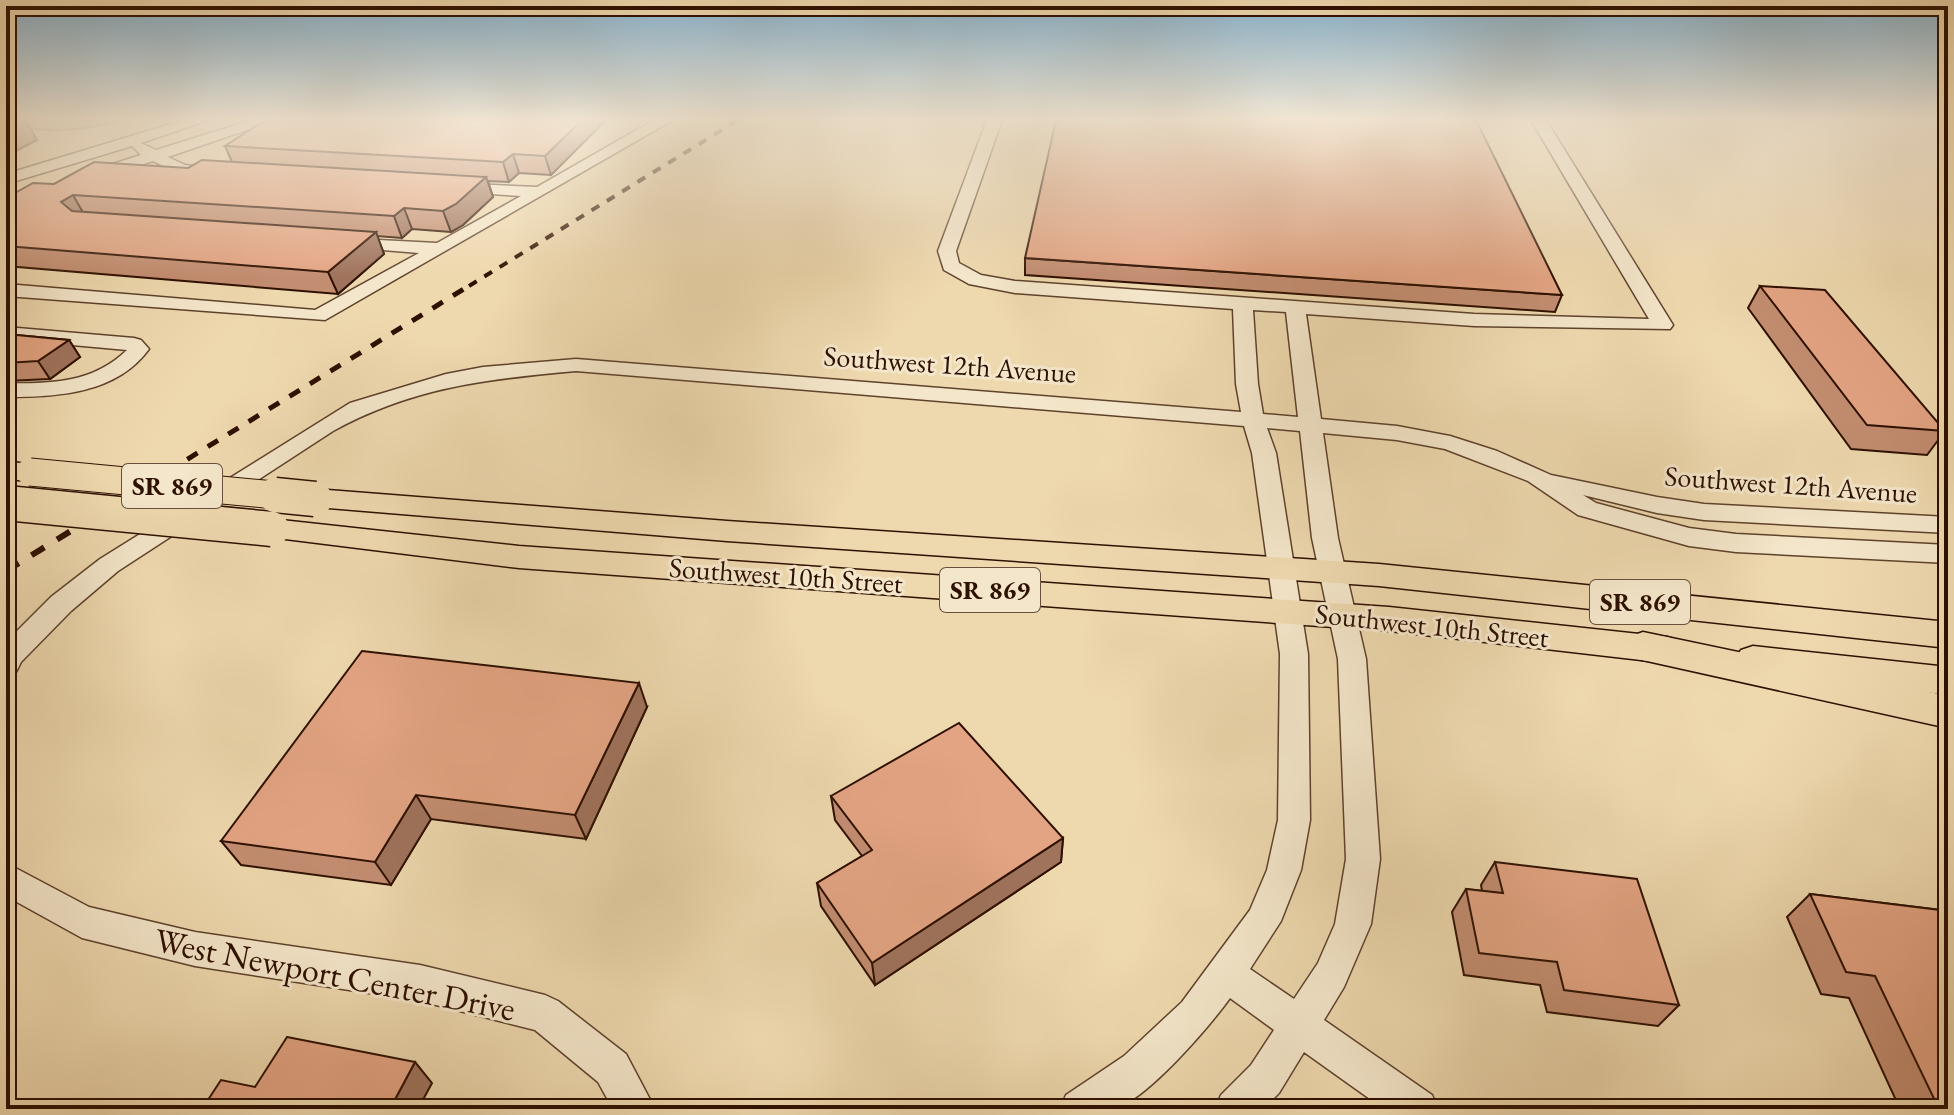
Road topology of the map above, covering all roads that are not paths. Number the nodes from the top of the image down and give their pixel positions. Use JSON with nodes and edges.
{"nodes":[{"id":1,"x":29,"y":172,"type":"edge"},
{"id":2,"x":102,"y":172,"type":"edge"},
{"id":3,"x":214,"y":172,"type":"edge"},
{"id":4,"x":575,"y":172,"type":"edge"},
{"id":5,"x":976,"y":172,"type":"edge"},
{"id":6,"x":1570,"y":172,"type":"edge"},
{"id":7,"x":229,"y":173,"type":"edge"},
{"id":8,"x":6,"y":179,"type":"edge"},
{"id":9,"x":76,"y":180,"type":"edge"},
{"id":10,"x":447,"y":186,"type":"edge"},
{"id":11,"x":540,"y":192,"type":"junction"},
{"id":12,"x":332,"y":241,"type":"edge"},
{"id":13,"x":440,"y":249,"type":"junction"},
{"id":14,"x":6,"y":290,"type":"edge"},
{"id":15,"x":1243,"y":303,"type":"junction"},
{"id":16,"x":1295,"y":307,"type":"junction"},
{"id":17,"x":6,"y":333,"type":"edge"},
{"id":18,"x":6,"y":390,"type":"edge"},
{"id":19,"x":1253,"y":419,"type":"junction"},
{"id":20,"x":1312,"y":424,"type":"junction"},
{"id":21,"x":18,"y":471,"type":"edge"},
{"id":22,"x":1536,"y":476,"type":"junction"},
{"id":23,"x":6,"y":503,"type":"edge"},
{"id":24,"x":1948,"y":525,"type":"edge"},
{"id":25,"x":1948,"y":554,"type":"edge"},
{"id":26,"x":1282,"y":569,"type":"junction"},
{"id":27,"x":1332,"y":572,"type":"junction"},
{"id":28,"x":1288,"y":611,"type":"junction"},
{"id":29,"x":1342,"y":615,"type":"junction"},
{"id":30,"x":1948,"y":635,"type":"edge"},
{"id":31,"x":1643,"y":647,"type":"junction"},
{"id":32,"x":6,"y":664,"type":"edge"},
{"id":33,"x":1948,"y":681,"type":"edge"},
{"id":34,"x":1948,"y":712,"type":"edge"},
{"id":35,"x":6,"y":878,"type":"edge"},
{"id":36,"x":1227,"y":974,"type":"junction"},
{"id":37,"x":1301,"y":1027,"type":"junction"},
{"id":38,"x":635,"y":1109,"type":"edge"},
{"id":39,"x":1080,"y":1109,"type":"edge"},
{"id":40,"x":1235,"y":1109,"type":"edge"},
{"id":41,"x":1418,"y":1109,"type":"edge"}],
"edges":[{"from":1,"to":8,"type":"street"},
{"from":2,"to":9,"type":"street"},
{"from":3,"to":7,"type":"street"},
{"from":4,"to":11,"type":"street"},
{"from":5,"to":15,"type":"street"},
{"from":6,"to":16,"type":"street"},
{"from":10,"to":11,"type":"street"},
{"from":11,"to":13,"type":"street"},
{"from":12,"to":13,"type":"street"},
{"from":13,"to":14,"type":"street"},
{"from":15,"to":16,"type":"street"},
{"from":15,"to":19,"type":"street"},
{"from":16,"to":20,"type":"street"},
{"from":17,"to":18,"type":"street"},
{"from":19,"to":20,"type":"street","name":"Southwest 12th Avenue"},
{"from":19,"to":26,"type":"street"},
{"from":19,"to":32,"type":"street","name":"Southwest 12th Avenue"},
{"from":20,"to":22,"type":"street","name":"Southwest 12th Avenue"},
{"from":20,"to":27,"type":"street"},
{"from":21,"to":26,"type":"main road","name":"Southwest 10th Street","number":"SR 869","bridge":true},
{"from":22,"to":24,"type":"street","name":"Southwest 12th Avenue"},
{"from":22,"to":25,"type":"street","name":"Southwest 12th Avenue"},
{"from":23,"to":28,"type":"main road","name":"Southwest 10th Street","number":"SR 869","bridge":true},
{"from":26,"to":27,"type":"main road","name":"Southwest 10th Street","number":"SR 869"},
{"from":26,"to":28,"type":"street"},
{"from":27,"to":29,"type":"street"},
{"from":27,"to":30,"type":"main road","name":"Southwest 10th Street","number":"SR 869"},
{"from":28,"to":29,"type":"main road","name":"Southwest 10th Street","number":"SR 869"},
{"from":28,"to":36,"type":"street"},
{"from":29,"to":31,"type":"main road","name":"Southwest 10th Street","number":"SR 869"},
{"from":29,"to":37,"type":"street"},
{"from":31,"to":33,"type":"main road","name":"Southwest 10th Street","number":"SR 869"},
{"from":31,"to":34,"type":"highway"},
{"from":35,"to":38,"type":"street","name":"West Newport Center Drive"},
{"from":36,"to":37,"type":"street"},
{"from":36,"to":39,"type":"street"},
{"from":37,"to":40,"type":"street"},
{"from":37,"to":41,"type":"street"}]}
